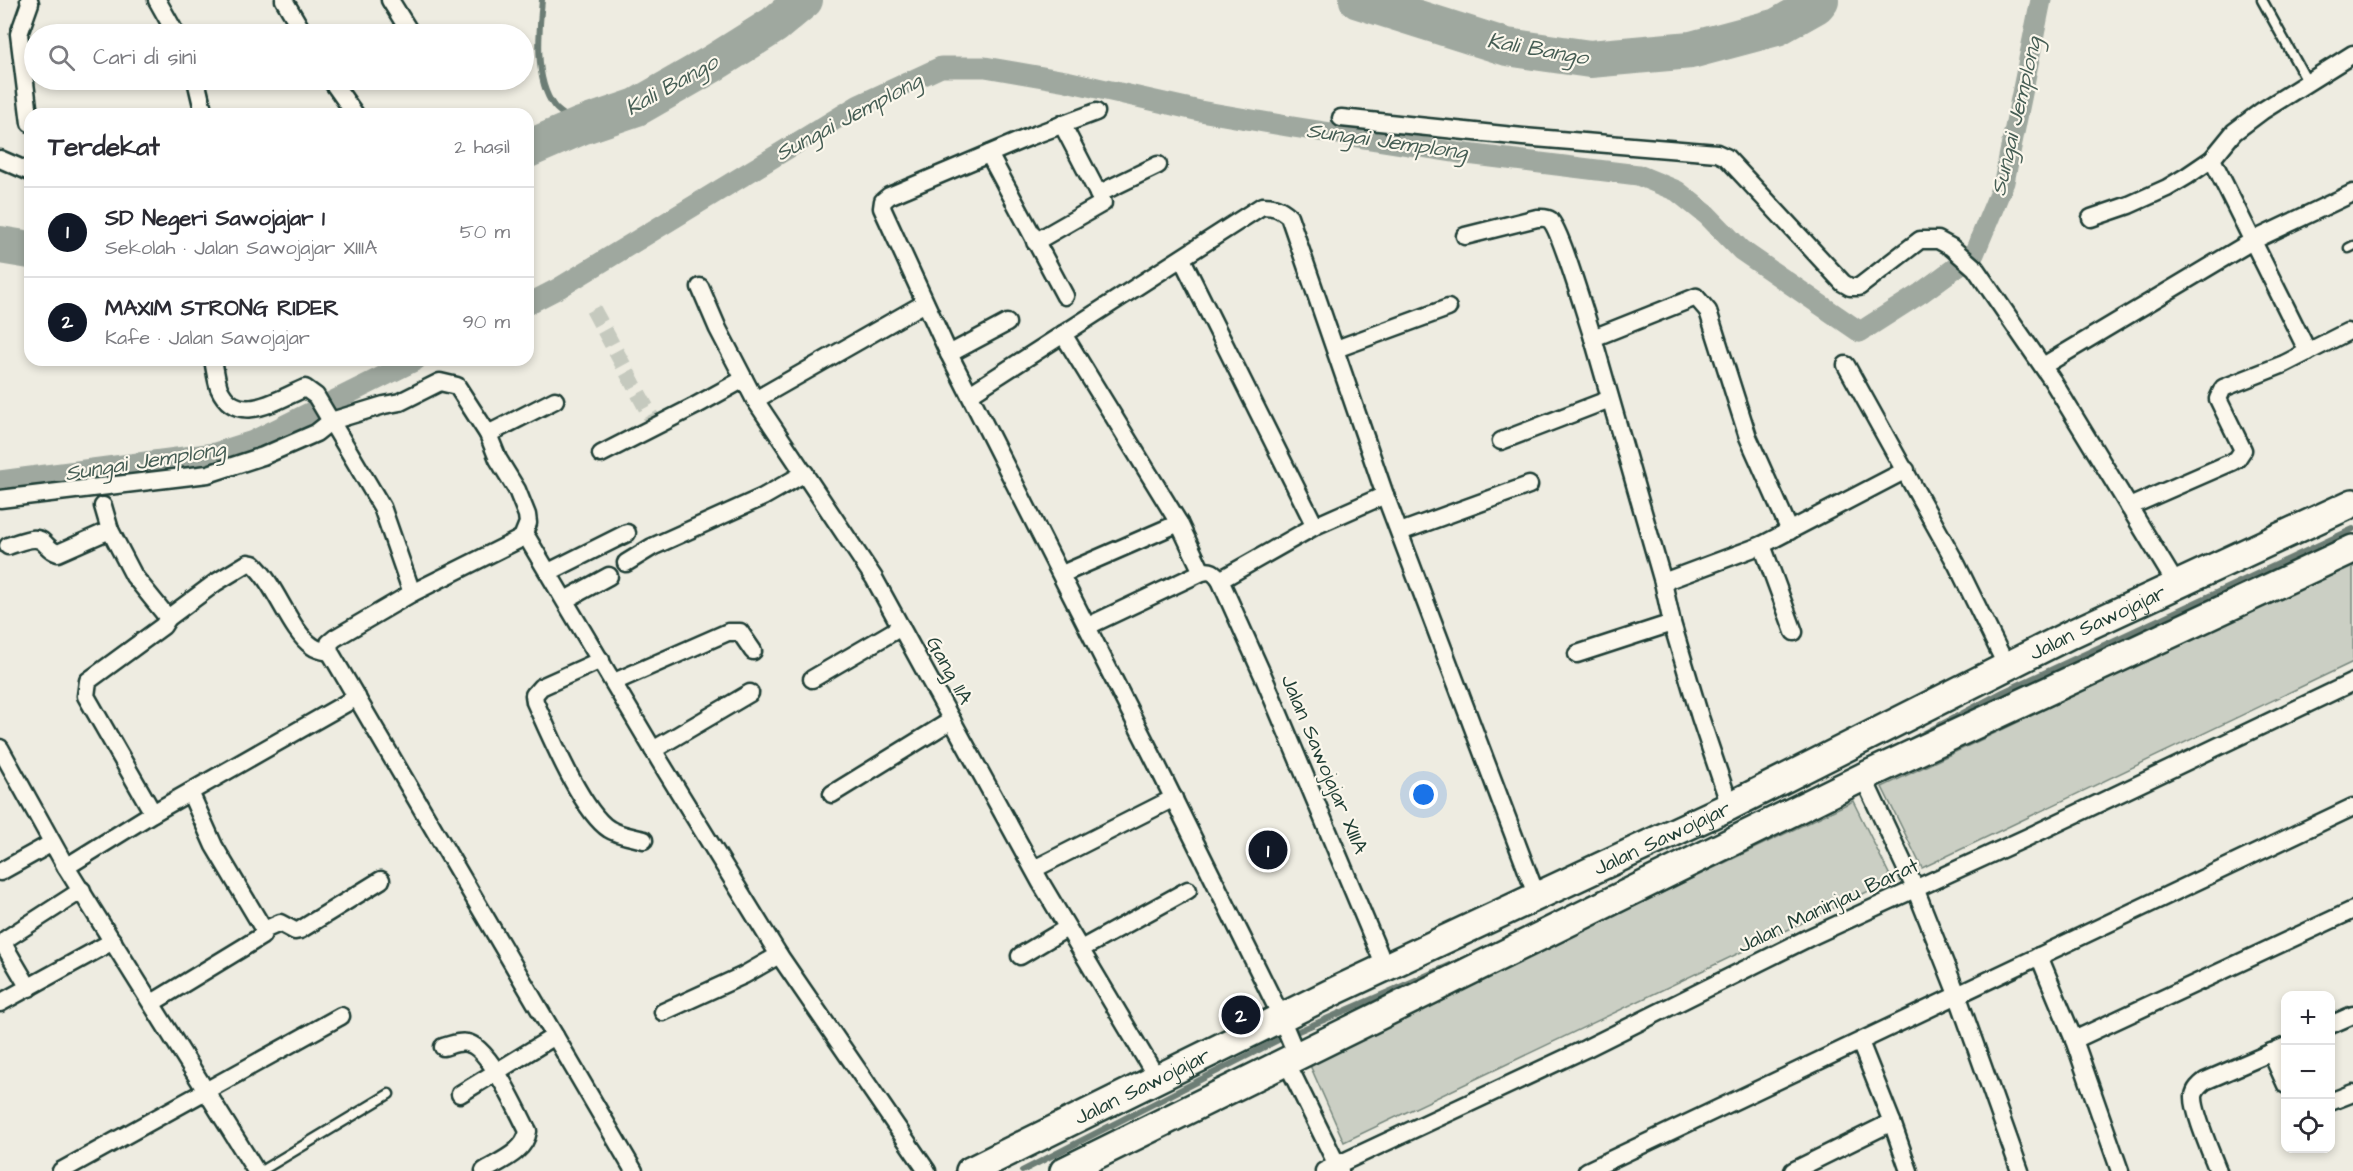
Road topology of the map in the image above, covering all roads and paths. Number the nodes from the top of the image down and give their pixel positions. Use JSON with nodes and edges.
{"nodes":[{"id":1,"x":29,"y":0,"type":"edge"},
{"id":2,"x":157,"y":0,"type":"edge"},
{"id":3,"x":284,"y":0,"type":"edge"},
{"id":4,"x":390,"y":0,"type":"edge"},
{"id":5,"x":2262,"y":0,"type":"edge"},
{"id":6,"x":170,"y":24,"type":"edge"},
{"id":7,"x":298,"y":24,"type":"edge"},
{"id":8,"x":405,"y":24,"type":"edge"},
{"id":9,"x":2353,"y":54,"type":"edge"},
{"id":10,"x":24,"y":74,"type":"edge"},
{"id":11,"x":2308,"y":82,"type":"junction"},
{"id":12,"x":26,"y":90,"type":"edge"},
{"id":13,"x":198,"y":90,"type":"edge"},
{"id":14,"x":338,"y":90,"type":"edge"},
{"id":15,"x":28,"y":108,"type":"edge"},
{"id":16,"x":203,"y":108,"type":"edge"},
{"id":17,"x":351,"y":108,"type":"edge"},
{"id":18,"x":1096,"y":112,"type":"dead end"},
{"id":19,"x":1341,"y":118,"type":"dead end"},
{"id":20,"x":1062,"y":124,"type":"junction"},
{"id":21,"x":989,"y":154,"type":"junction"},
{"id":22,"x":0,"y":159,"type":"edge"},
{"id":23,"x":2212,"y":159,"type":"junction"},
{"id":24,"x":1158,"y":165,"type":"dead end"},
{"id":25,"x":24,"y":169,"type":"edge"},
{"id":26,"x":2353,"y":193,"type":"edge"},
{"id":27,"x":1098,"y":194,"type":"junction"},
{"id":28,"x":2091,"y":218,"type":"dead end"},
{"id":29,"x":1465,"y":236,"type":"dead end"},
{"id":30,"x":2252,"y":241,"type":"junction"},
{"id":31,"x":1035,"y":242,"type":"junction"},
{"id":32,"x":1182,"y":259,"type":"junction"},
{"id":33,"x":700,"y":287,"type":"dead end"},
{"id":34,"x":1065,"y":296,"type":"dead end"},
{"id":35,"x":925,"y":303,"type":"junction"},
{"id":36,"x":1448,"y":308,"type":"dead end"},
{"id":37,"x":1007,"y":323,"type":"dead end"},
{"id":38,"x":1063,"y":334,"type":"junction"},
{"id":39,"x":2351,"y":334,"type":"edge"},
{"id":40,"x":1593,"y":338,"type":"junction"},
{"id":41,"x":1336,"y":349,"type":"junction"},
{"id":42,"x":2308,"y":352,"type":"junction"},
{"id":43,"x":949,"y":354,"type":"junction"},
{"id":44,"x":1846,"y":365,"type":"dead end"},
{"id":45,"x":214,"y":366,"type":"edge"},
{"id":46,"x":2043,"y":366,"type":"junction"},
{"id":47,"x":744,"y":379,"type":"junction"},
{"id":48,"x":970,"y":394,"type":"junction"},
{"id":49,"x":1610,"y":399,"type":"junction"},
{"id":50,"x":555,"y":400,"type":"dead end"},
{"id":51,"x":755,"y":400,"type":"junction"},
{"id":52,"x":329,"y":418,"type":"junction"},
{"id":53,"x":488,"y":435,"type":"junction"},
{"id":54,"x":1501,"y":441,"type":"dead end"},
{"id":55,"x":601,"y":454,"type":"dead end"},
{"id":56,"x":1906,"y":470,"type":"junction"},
{"id":57,"x":805,"y":473,"type":"junction"},
{"id":58,"x":1529,"y":485,"type":"dead end"},
{"id":59,"x":1385,"y":495,"type":"junction"},
{"id":60,"x":0,"y":499,"type":"edge"},
{"id":61,"x":2353,"y":503,"type":"edge"},
{"id":62,"x":103,"y":506,"type":"dead end"},
{"id":63,"x":2129,"y":507,"type":"junction"},
{"id":64,"x":1179,"y":523,"type":"junction"},
{"id":65,"x":1315,"y":526,"type":"junction"},
{"id":66,"x":110,"y":530,"type":"junction"},
{"id":67,"x":1790,"y":531,"type":"junction"},
{"id":68,"x":1400,"y":532,"type":"junction"},
{"id":69,"x":627,"y":533,"type":"dead end"},
{"id":70,"x":522,"y":538,"type":"junction"},
{"id":71,"x":1762,"y":545,"type":"junction"},
{"id":72,"x":8,"y":546,"type":"dead end"},
{"id":73,"x":2353,"y":549,"type":"edge"},
{"id":74,"x":626,"y":563,"type":"dead end"},
{"id":75,"x":549,"y":572,"type":"junction"},
{"id":76,"x":1202,"y":572,"type":"junction"},
{"id":77,"x":1062,"y":574,"type":"junction"},
{"id":78,"x":609,"y":576,"type":"dead end"},
{"id":79,"x":1220,"y":580,"type":"junction"},
{"id":80,"x":1663,"y":582,"type":"junction"},
{"id":81,"x":2176,"y":584,"type":"junction"},
{"id":82,"x":412,"y":593,"type":"junction"},
{"id":83,"x":565,"y":600,"type":"junction"},
{"id":84,"x":168,"y":618,"type":"junction"},
{"id":85,"x":1672,"y":623,"type":"junction"},
{"id":86,"x":1088,"y":626,"type":"junction"},
{"id":87,"x":901,"y":627,"type":"junction"},
{"id":88,"x":1794,"y":632,"type":"dead end"},
{"id":89,"x":753,"y":651,"type":"dead end"},
{"id":90,"x":330,"y":652,"type":"junction"},
{"id":91,"x":1577,"y":654,"type":"dead end"},
{"id":92,"x":2080,"y":654,"type":"junction"},
{"id":93,"x":601,"y":660,"type":"junction"},
{"id":94,"x":2006,"y":665,"type":"junction"},
{"id":95,"x":812,"y":679,"type":"dead end"},
{"id":96,"x":614,"y":682,"type":"junction"},
{"id":97,"x":2353,"y":682,"type":"edge"},
{"id":98,"x":750,"y":693,"type":"dead end"},
{"id":99,"x":357,"y":697,"type":"junction"},
{"id":100,"x":952,"y":720,"type":"junction"},
{"id":101,"x":0,"y":748,"type":"edge"},
{"id":102,"x":653,"y":750,"type":"junction"},
{"id":103,"x":1863,"y":777,"type":"junction"},
{"id":104,"x":190,"y":792,"type":"junction"},
{"id":105,"x":832,"y":794,"type":"dead end"},
{"id":106,"x":1174,"y":798,"type":"junction"},
{"id":107,"x":1730,"y":806,"type":"junction"},
{"id":108,"x":2353,"y":807,"type":"edge"},
{"id":109,"x":153,"y":813,"type":"junction"},
{"id":110,"x":644,"y":840,"type":"dead end"},
{"id":111,"x":52,"y":843,"type":"junction"},
{"id":112,"x":66,"y":867,"type":"junction"},
{"id":113,"x":1034,"y":870,"type":"junction"},
{"id":114,"x":0,"y":872,"type":"edge"},
{"id":115,"x":381,"y":880,"type":"dead end"},
{"id":116,"x":1915,"y":888,"type":"junction"},
{"id":117,"x":82,"y":890,"type":"junction"},
{"id":118,"x":1188,"y":890,"type":"dead end"},
{"id":119,"x":1537,"y":897,"type":"junction"},
{"id":120,"x":2353,"y":910,"type":"edge"},
{"id":121,"x":1067,"y":928,"type":"junction"},
{"id":122,"x":264,"y":930,"type":"junction"},
{"id":123,"x":113,"y":941,"type":"junction"},
{"id":124,"x":1081,"y":949,"type":"junction"},
{"id":125,"x":779,"y":955,"type":"junction"},
{"id":126,"x":1020,"y":956,"type":"dead end"},
{"id":127,"x":2039,"y":956,"type":"junction"},
{"id":128,"x":1385,"y":967,"type":"junction"},
{"id":129,"x":29,"y":987,"type":"junction"},
{"id":130,"x":1956,"y":994,"type":"junction"},
{"id":131,"x":0,"y":1003,"type":"edge"},
{"id":132,"x":152,"y":1003,"type":"junction"},
{"id":133,"x":663,"y":1012,"type":"dead end"},
{"id":134,"x":2353,"y":1015,"type":"edge"},
{"id":135,"x":341,"y":1016,"type":"dead end"},
{"id":136,"x":1283,"y":1022,"type":"junction"},
{"id":137,"x":2335,"y":1023,"type":"edge"},
{"id":138,"x":555,"y":1035,"type":"junction"},
{"id":139,"x":2074,"y":1040,"type":"junction"},
{"id":140,"x":1860,"y":1042,"type":"junction"},
{"id":141,"x":443,"y":1047,"type":"dead end"},
{"id":142,"x":2278,"y":1049,"type":"edge"},
{"id":143,"x":1292,"y":1055,"type":"junction"},
{"id":144,"x":496,"y":1073,"type":"junction"},
{"id":145,"x":1157,"y":1078,"type":"junction"},
{"id":146,"x":208,"y":1091,"type":"junction"},
{"id":147,"x":389,"y":1094,"type":"dead end"},
{"id":148,"x":460,"y":1094,"type":"dead end"},
{"id":149,"x":2353,"y":1094,"type":"edge"},
{"id":150,"x":2335,"y":1101,"type":"edge"},
{"id":151,"x":1892,"y":1122,"type":"junction"},
{"id":152,"x":1812,"y":1167,"type":"edge"},
{"id":153,"x":1334,"y":1169,"type":"edge"},
{"id":154,"x":61,"y":1171,"type":"edge"},
{"id":155,"x":256,"y":1171,"type":"edge"},
{"id":156,"x":261,"y":1171,"type":"edge"},
{"id":157,"x":483,"y":1171,"type":"edge"},
{"id":158,"x":634,"y":1171,"type":"edge"},
{"id":159,"x":927,"y":1171,"type":"edge"},
{"id":160,"x":970,"y":1171,"type":"edge"},
{"id":161,"x":1064,"y":1171,"type":"edge"},
{"id":162,"x":1587,"y":1171,"type":"edge"},
{"id":163,"x":1793,"y":1171,"type":"edge"},
{"id":164,"x":1909,"y":1171,"type":"edge"},
{"id":165,"x":2020,"y":1171,"type":"edge"},
{"id":166,"x":2120,"y":1171,"type":"edge"},
{"id":167,"x":2218,"y":1171,"type":"edge"}],
"edges":[{"from":1,"to":10,"type":"street"},
{"from":2,"to":6,"type":"street"},
{"from":3,"to":7,"type":"street"},
{"from":4,"to":8,"type":"street"},
{"from":5,"to":11,"type":"lane"},
{"from":9,"to":11,"type":"street"},
{"from":11,"to":23,"type":"street"},
{"from":12,"to":15,"type":"street"},
{"from":13,"to":16,"type":"street"},
{"from":14,"to":17,"type":"street"},
{"from":18,"to":20,"type":"street"},
{"from":19,"to":46,"type":"street"},
{"from":20,"to":21,"type":"street"},
{"from":20,"to":27,"type":"street"},
{"from":21,"to":31,"type":"street"},
{"from":21,"to":35,"type":"street"},
{"from":22,"to":25,"type":"street"},
{"from":23,"to":28,"type":"street"},
{"from":23,"to":30,"type":"street"},
{"from":24,"to":27,"type":"street"},
{"from":26,"to":30,"type":"street"},
{"from":27,"to":31,"type":"street"},
{"from":29,"to":40,"type":"street"},
{"from":30,"to":42,"type":"street"},
{"from":30,"to":46,"type":"street"},
{"from":31,"to":34,"type":"street"},
{"from":32,"to":38,"type":"street"},
{"from":32,"to":41,"type":"street"},
{"from":32,"to":65,"type":"street"},
{"from":33,"to":47,"type":"street","name":"Gang 11A"},
{"from":35,"to":43,"type":"street"},
{"from":35,"to":51,"type":"street"},
{"from":36,"to":41,"type":"street"},
{"from":37,"to":43,"type":"street"},
{"from":38,"to":48,"type":"street"},
{"from":38,"to":64,"type":"street"},
{"from":39,"to":42,"type":"street"},
{"from":40,"to":49,"type":"street"},
{"from":40,"to":67,"type":"street"},
{"from":41,"to":59,"type":"street"},
{"from":42,"to":63,"type":"street"},
{"from":43,"to":48,"type":"street"},
{"from":44,"to":56,"type":"street"},
{"from":45,"to":52,"type":"street"},
{"from":46,"to":63,"type":"street"},
{"from":47,"to":51,"type":"street","name":"Gang 11A"},
{"from":47,"to":55,"type":"street"},
{"from":48,"to":77,"type":"street"},
{"from":49,"to":54,"type":"street"},
{"from":49,"to":80,"type":"street"},
{"from":50,"to":53,"type":"street"},
{"from":51,"to":57,"type":"street","name":"Gang 11A"},
{"from":52,"to":53,"type":"street"},
{"from":52,"to":60,"type":"street"},
{"from":52,"to":82,"type":"street"},
{"from":53,"to":70,"type":"street"},
{"from":56,"to":67,"type":"street"},
{"from":56,"to":94,"type":"street"},
{"from":57,"to":74,"type":"street"},
{"from":57,"to":87,"type":"street","name":"Gang 11A"},
{"from":58,"to":68,"type":"street"},
{"from":59,"to":65,"type":"street"},
{"from":59,"to":68,"type":"street"},
{"from":61,"to":81,"type":"main road","name":"Jalan Sawojajar"},
{"from":62,"to":66,"type":"street"},
{"from":63,"to":81,"type":"street"},
{"from":64,"to":76,"type":"street"},
{"from":64,"to":77,"type":"street"},
{"from":65,"to":79,"type":"street"},
{"from":66,"to":72,"type":"street"},
{"from":66,"to":84,"type":"street"},
{"from":67,"to":71,"type":"street"},
{"from":68,"to":119,"type":"street"},
{"from":69,"to":75,"type":"street"},
{"from":70,"to":75,"type":"street"},
{"from":70,"to":82,"type":"street"},
{"from":71,"to":80,"type":"street"},
{"from":71,"to":88,"type":"street"},
{"from":73,"to":92,"type":"main road","name":"Jalan Sawojajar"},
{"from":75,"to":83,"type":"street"},
{"from":76,"to":79,"type":"street"},
{"from":76,"to":86,"type":"street"},
{"from":77,"to":86,"type":"street"},
{"from":78,"to":83,"type":"street"},
{"from":79,"to":128,"type":"street","name":"Jalan Sawojajar XIIIA"},
{"from":80,"to":85,"type":"street"},
{"from":81,"to":92,"type":"main road","name":"Jalan Sawojajar"},
{"from":82,"to":90,"type":"street"},
{"from":83,"to":93,"type":"street"},
{"from":84,"to":90,"type":"street"},
{"from":84,"to":109,"type":"street"},
{"from":85,"to":91,"type":"street"},
{"from":85,"to":107,"type":"street"},
{"from":86,"to":106,"type":"street"},
{"from":87,"to":95,"type":"street"},
{"from":87,"to":100,"type":"street","name":"Gang 11A"},
{"from":89,"to":96,"type":"street"},
{"from":90,"to":99,"type":"street"},
{"from":92,"to":94,"type":"main road","name":"Jalan Sawojajar"},
{"from":92,"to":103,"type":"main road","name":"Jalan Sawojajar"},
{"from":93,"to":96,"type":"street"},
{"from":93,"to":110,"type":"street"},
{"from":94,"to":107,"type":"main road","name":"Jalan Sawojajar"},
{"from":96,"to":102,"type":"street"},
{"from":97,"to":116,"type":"street","name":"Jalan Maninjau Barat"},
{"from":98,"to":102,"type":"street"},
{"from":99,"to":104,"type":"street"},
{"from":99,"to":138,"type":"street"},
{"from":100,"to":105,"type":"street"},
{"from":100,"to":113,"type":"street","name":"Gang 11A"},
{"from":101,"to":111,"type":"street"},
{"from":102,"to":125,"type":"street"},
{"from":103,"to":116,"type":"street"},
{"from":103,"to":143,"type":"main road","name":"Jalan Sawojajar"},
{"from":104,"to":109,"type":"street"},
{"from":104,"to":122,"type":"street"},
{"from":106,"to":113,"type":"street"},
{"from":106,"to":136,"type":"street"},
{"from":107,"to":119,"type":"main road","name":"Jalan Sawojajar"},
{"from":108,"to":127,"type":"street"},
{"from":109,"to":112,"type":"street"},
{"from":111,"to":112,"type":"street"},
{"from":111,"to":114,"type":"street"},
{"from":112,"to":117,"type":"street"},
{"from":113,"to":121,"type":"street","name":"Gang 11A"},
{"from":115,"to":122,"type":"street"},
{"from":116,"to":130,"type":"street"},
{"from":116,"to":153,"type":"street","name":"Jalan Maninjau Barat"},
{"from":117,"to":123,"type":"street"},
{"from":117,"to":129,"type":"street"},
{"from":118,"to":124,"type":"street"},
{"from":119,"to":128,"type":"main road","name":"Jalan Sawojajar"},
{"from":120,"to":139,"type":"street"},
{"from":121,"to":124,"type":"street","name":"Gang 11A"},
{"from":121,"to":126,"type":"street"},
{"from":122,"to":132,"type":"street"},
{"from":123,"to":129,"type":"street"},
{"from":123,"to":132,"type":"street"},
{"from":124,"to":145,"type":"street","name":"Gang 11A"},
{"from":125,"to":133,"type":"street"},
{"from":125,"to":159,"type":"street"},
{"from":127,"to":130,"type":"street"},
{"from":127,"to":139,"type":"street"},
{"from":128,"to":136,"type":"main road","name":"Jalan Sawojajar"},
{"from":129,"to":131,"type":"street"},
{"from":130,"to":140,"type":"street"},
{"from":130,"to":165,"type":"street"},
{"from":132,"to":146,"type":"street"},
{"from":134,"to":137,"type":"street"},
{"from":135,"to":146,"type":"street"},
{"from":136,"to":143,"type":"street"},
{"from":136,"to":145,"type":"main road","name":"Jalan Sawojajar"},
{"from":138,"to":144,"type":"street"},
{"from":138,"to":158,"type":"street"},
{"from":139,"to":166,"type":"street"},
{"from":140,"to":151,"type":"street"},
{"from":140,"to":162,"type":"street"},
{"from":141,"to":144,"type":"street"},
{"from":142,"to":167,"type":"street"},
{"from":143,"to":153,"type":"street"},
{"from":143,"to":161,"type":"main road","name":"Jalan Sawojajar"},
{"from":144,"to":148,"type":"street"},
{"from":144,"to":157,"type":"street"},
{"from":145,"to":160,"type":"main road","name":"Jalan Sawojajar"},
{"from":146,"to":154,"type":"street"},
{"from":146,"to":155,"type":"street"},
{"from":147,"to":156,"type":"lane"},
{"from":149,"to":150,"type":"street"},
{"from":151,"to":152,"type":"street"},
{"from":151,"to":164,"type":"street"},
{"from":152,"to":163,"type":"street"}]}
